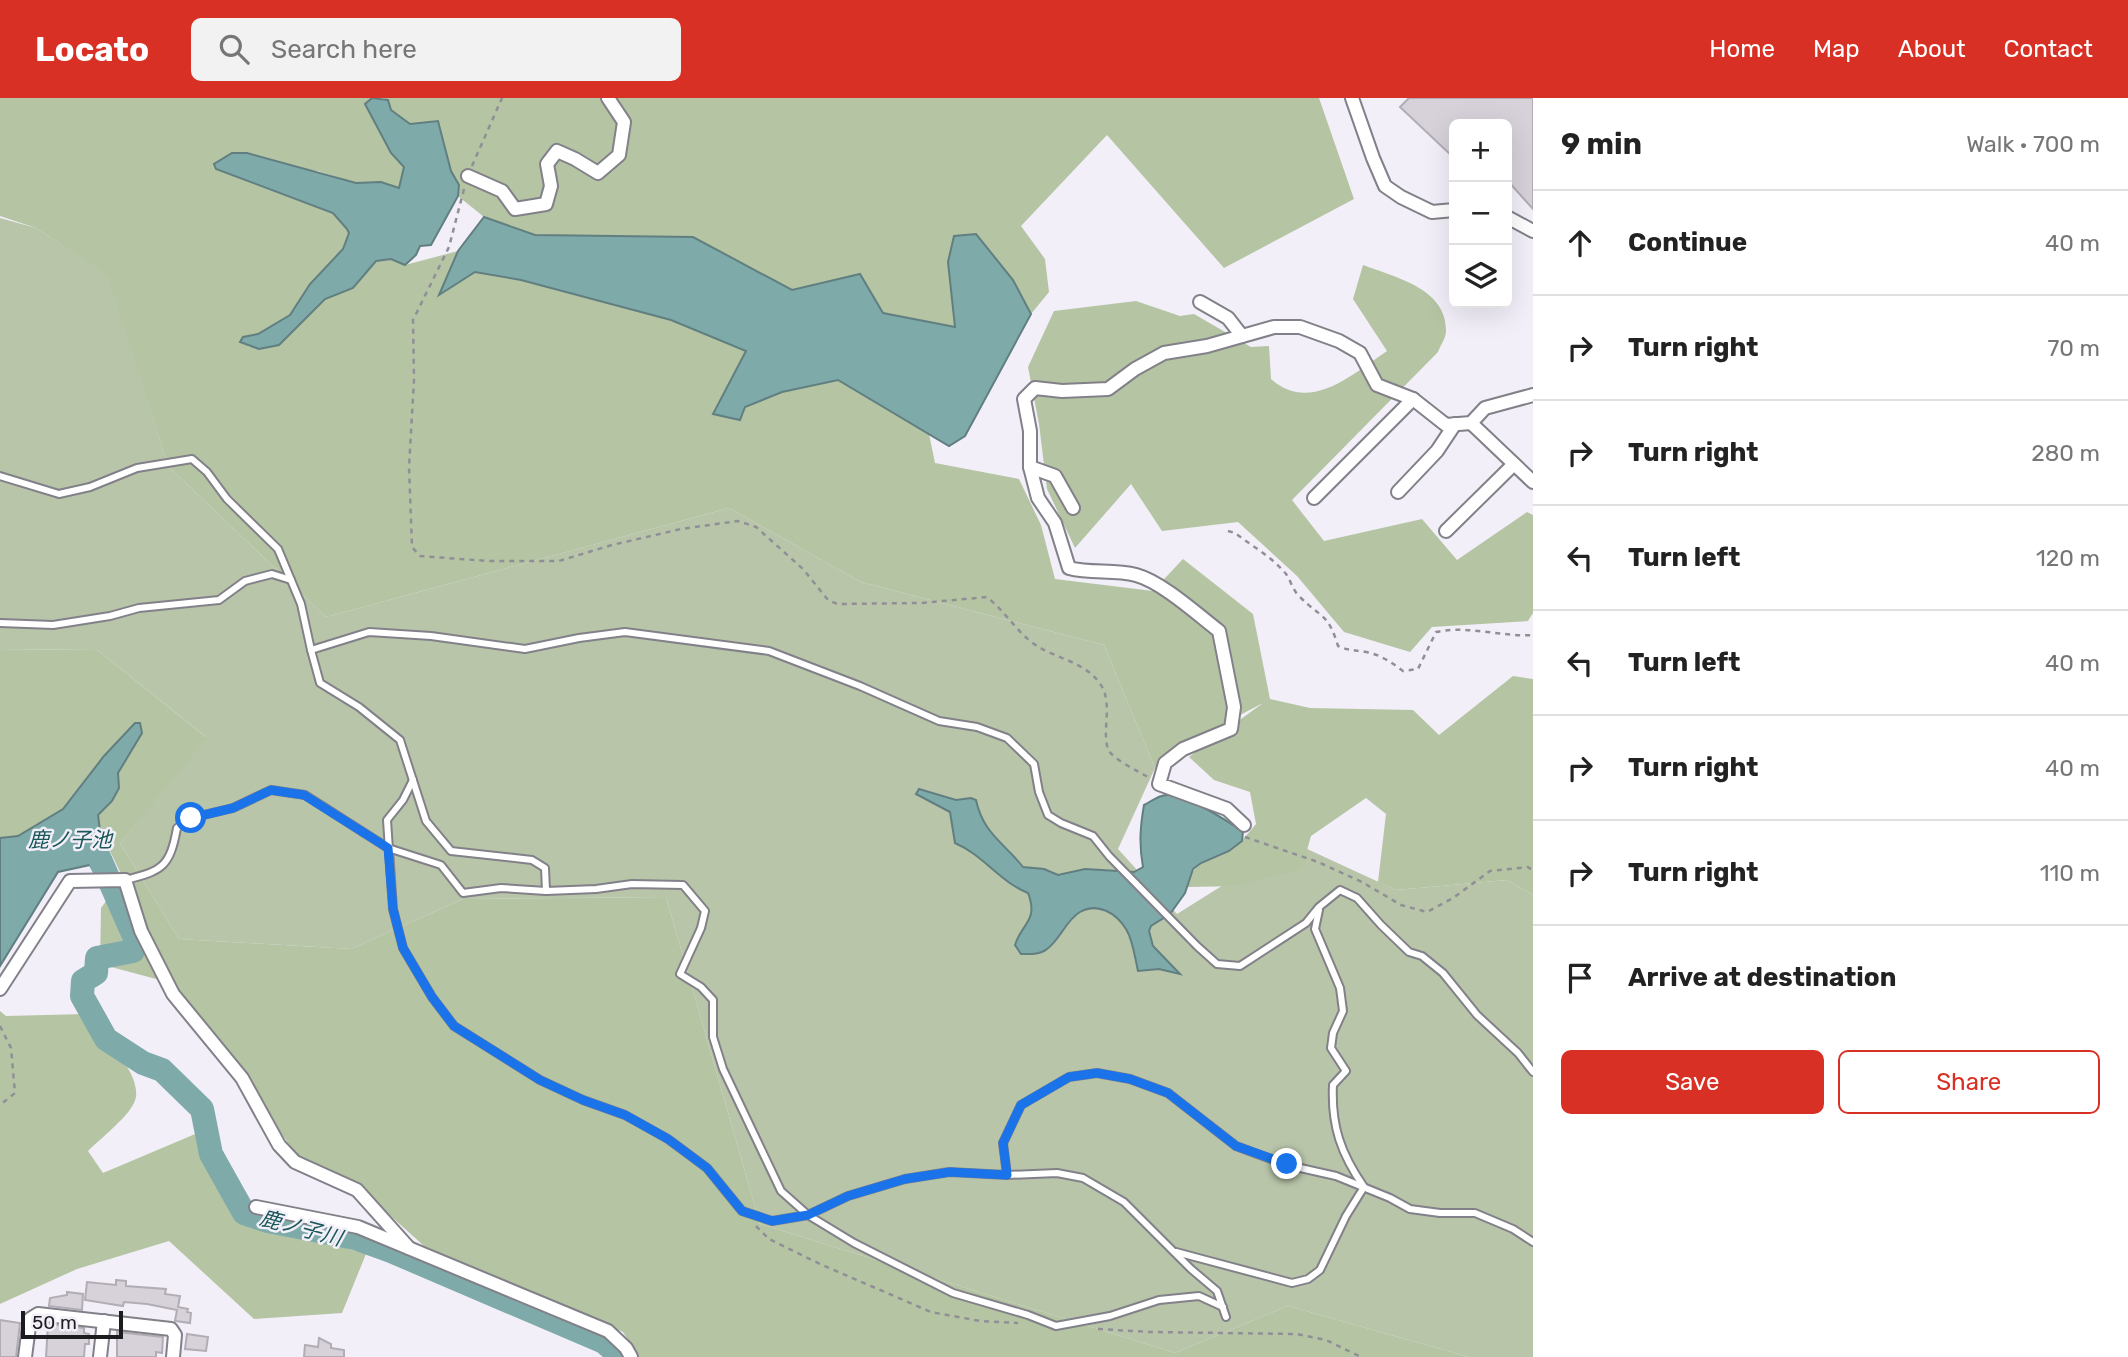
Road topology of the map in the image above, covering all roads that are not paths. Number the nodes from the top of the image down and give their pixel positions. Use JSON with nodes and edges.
{"nodes":[{"id":1,"x":608,"y":98,"type":"edge"},
{"id":2,"x":1352,"y":98,"type":"edge"},
{"id":3,"x":468,"y":176,"type":"road end"},
{"id":4,"x":1449,"y":210,"type":"edge"},
{"id":5,"x":1512,"y":219,"type":"edge"},
{"id":6,"x":1531,"y":228,"type":"edge"},
{"id":7,"x":1200,"y":302,"type":"dead end"},
{"id":8,"x":1242,"y":336,"type":"junction"},
{"id":9,"x":1533,"y":395,"type":"edge"},
{"id":10,"x":1413,"y":399,"type":"junction"},
{"id":11,"x":1471,"y":423,"type":"junction"},
{"id":12,"x":1455,"y":424,"type":"junction"},
{"id":13,"x":1514,"y":464,"type":"junction"},
{"id":14,"x":1030,"y":467,"type":"junction"},
{"id":15,"x":0,"y":476,"type":"edge"},
{"id":16,"x":1533,"y":482,"type":"edge"},
{"id":17,"x":1398,"y":492,"type":"dead end"},
{"id":18,"x":1314,"y":498,"type":"dead end"},
{"id":19,"x":1073,"y":508,"type":"dead end"},
{"id":20,"x":1447,"y":531,"type":"dead end"},
{"id":21,"x":291,"y":580,"type":"junction"},
{"id":22,"x":0,"y":623,"type":"edge"},
{"id":23,"x":311,"y":650,"type":"junction"},
{"id":24,"x":413,"y":780,"type":"junction"},
{"id":25,"x":1244,"y":825,"type":"road end"},
{"id":26,"x":388,"y":848,"type":"junction"},
{"id":27,"x":125,"y":880,"type":"junction"},
{"id":28,"x":546,"y":891,"type":"junction"},
{"id":29,"x":1319,"y":907,"type":"junction"},
{"id":30,"x":0,"y":989,"type":"edge"},
{"id":31,"x":1533,"y":1072,"type":"edge"},
{"id":32,"x":1007,"y":1175,"type":"junction"},
{"id":33,"x":1364,"y":1187,"type":"junction"},
{"id":34,"x":256,"y":1207,"type":"dead end"},
{"id":35,"x":808,"y":1215,"type":"junction"},
{"id":36,"x":1533,"y":1242,"type":"edge"},
{"id":37,"x":409,"y":1248,"type":"junction"},
{"id":38,"x":1174,"y":1251,"type":"junction"},
{"id":39,"x":1223,"y":1307,"type":"junction"},
{"id":40,"x":1226,"y":1317,"type":"dead end"},
{"id":41,"x":104,"y":1321,"type":"junction"},
{"id":42,"x":26,"y":1357,"type":"edge"},
{"id":43,"x":100,"y":1357,"type":"edge"},
{"id":44,"x":176,"y":1357,"type":"edge"},
{"id":45,"x":631,"y":1357,"type":"edge"}],
"edges":[{"from":1,"to":3,"type":"street"},
{"from":2,"to":4,"type":"street"},
{"from":5,"to":6,"type":"street"},
{"from":7,"to":8,"type":"street"},
{"from":8,"to":10,"type":"street"},
{"from":8,"to":14,"type":"street"},
{"from":9,"to":11,"type":"street"},
{"from":10,"to":12,"type":"street"},
{"from":10,"to":18,"type":"street"},
{"from":11,"to":12,"type":"street"},
{"from":11,"to":13,"type":"street"},
{"from":12,"to":17,"type":"street"},
{"from":13,"to":16,"type":"street"},
{"from":13,"to":20,"type":"street"},
{"from":14,"to":19,"type":"street"},
{"from":14,"to":25,"type":"street"},
{"from":15,"to":21,"type":"lane"},
{"from":21,"to":22,"type":"lane"},
{"from":21,"to":23,"type":"lane"},
{"from":23,"to":24,"type":"lane"},
{"from":23,"to":29,"type":"lane"},
{"from":24,"to":26,"type":"lane"},
{"from":24,"to":28,"type":"lane"},
{"from":26,"to":27,"type":"lane"},
{"from":26,"to":28,"type":"lane"},
{"from":26,"to":35,"type":"lane"},
{"from":27,"to":30,"type":"street"},
{"from":27,"to":37,"type":"street"},
{"from":28,"to":35,"type":"lane"},
{"from":29,"to":31,"type":"lane"},
{"from":29,"to":33,"type":"lane"},
{"from":32,"to":33,"type":"lane"},
{"from":32,"to":35,"type":"lane"},
{"from":32,"to":38,"type":"lane"},
{"from":33,"to":36,"type":"lane"},
{"from":33,"to":38,"type":"lane"},
{"from":34,"to":37,"type":"street"},
{"from":35,"to":39,"type":"lane"},
{"from":37,"to":45,"type":"street"},
{"from":38,"to":39,"type":"lane"},
{"from":39,"to":40,"type":"lane"},
{"from":41,"to":42,"type":"street"},
{"from":41,"to":43,"type":"street"},
{"from":41,"to":44,"type":"street"}]}
